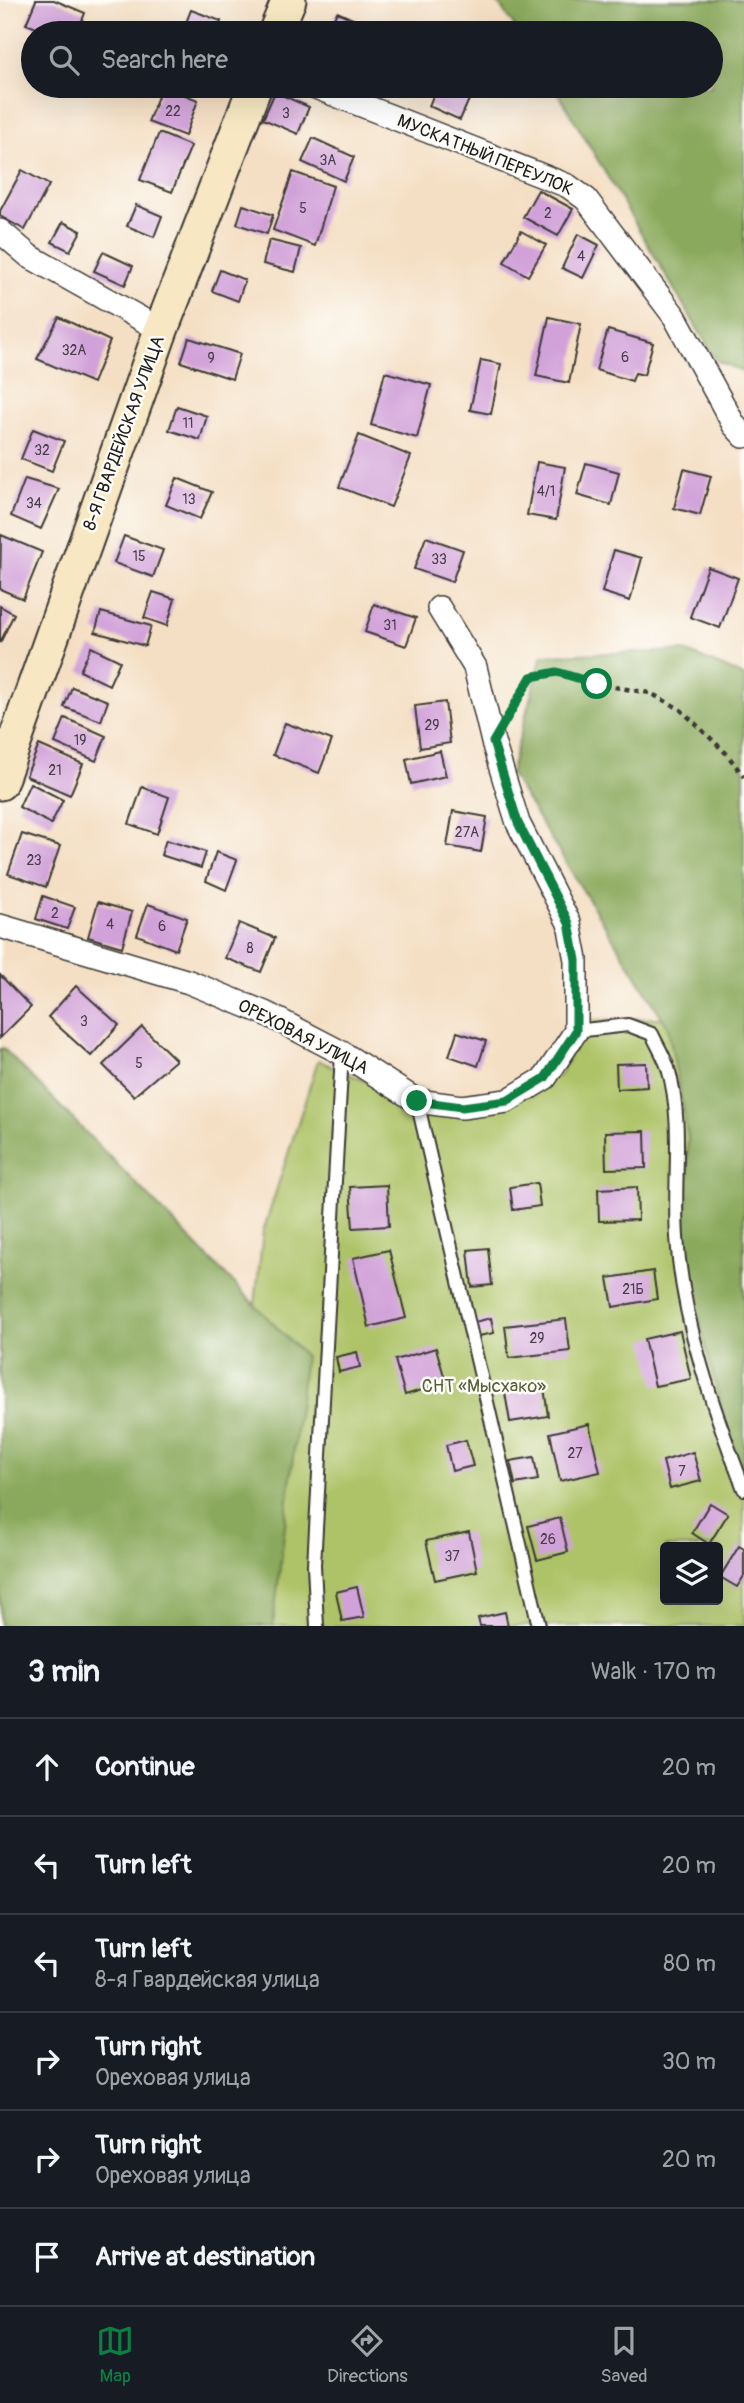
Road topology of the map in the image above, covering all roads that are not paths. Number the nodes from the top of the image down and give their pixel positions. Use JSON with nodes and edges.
{"nodes":[{"id":1,"x":289,"y":0,"type":"edge"},
{"id":2,"x":280,"y":21,"type":"edge"},
{"id":3,"x":250,"y":98,"type":"edge"},
{"id":4,"x":344,"y":98,"type":"edge"},
{"id":5,"x":0,"y":231,"type":"edge"},
{"id":6,"x":161,"y":330,"type":"junction"},
{"id":7,"x":744,"y":436,"type":"edge"},
{"id":8,"x":439,"y":608,"type":"dead end"},
{"id":9,"x":0,"y":783,"type":"edge"},
{"id":10,"x":0,"y":926,"type":"edge"},
{"id":11,"x":576,"y":1031,"type":"junction"},
{"id":12,"x":342,"y":1054,"type":"junction"},
{"id":13,"x":417,"y":1101,"type":"junction"},
{"id":14,"x":744,"y":1489,"type":"edge"},
{"id":15,"x":317,"y":1626,"type":"edge"},
{"id":16,"x":539,"y":1626,"type":"edge"}],
"edges":[{"from":1,"to":2,"type":"street"},
{"from":3,"to":6,"type":"street","name":"8-Я ГВАРДЕЙСКАЯ УЛИЦА"},
{"from":4,"to":7,"type":"street","name":"МУСКАТНЫЙ ПЕРЕУЛОК"},
{"from":5,"to":6,"type":"street"},
{"from":6,"to":9,"type":"street","name":"8-Я ГВАРДЕЙСКАЯ УЛИЦА"},
{"from":8,"to":11,"type":"street"},
{"from":10,"to":12,"type":"street","name":"ОРЕХОВАЯ УЛИЦА"},
{"from":11,"to":13,"type":"street","name":"ОРЕХОВАЯ УЛИЦА"},
{"from":11,"to":14,"type":"lane"},
{"from":12,"to":13,"type":"street","name":"ОРЕХОВАЯ УЛИЦА"},
{"from":12,"to":15,"type":"lane"},
{"from":13,"to":16,"type":"lane"}]}
